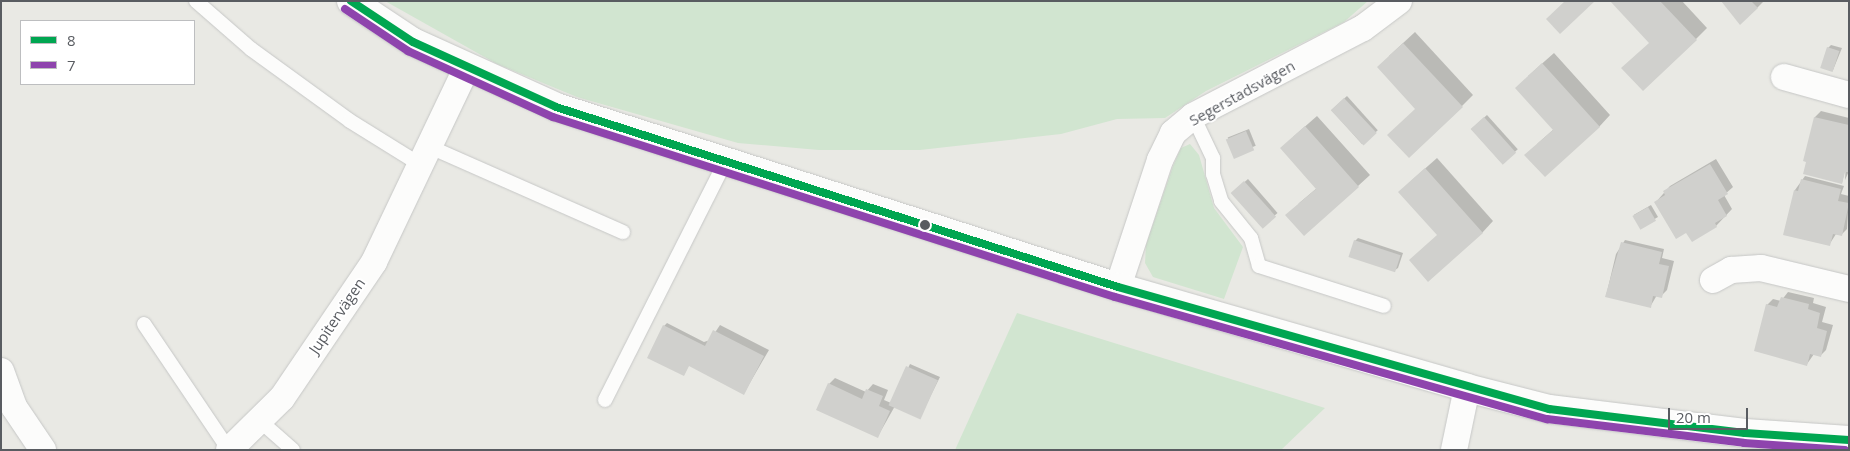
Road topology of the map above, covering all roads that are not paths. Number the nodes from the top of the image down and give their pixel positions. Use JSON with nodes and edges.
{"nodes":[{"id":1,"x":196,"y":1,"type":"edge"},
{"id":2,"x":351,"y":1,"type":"edge"},
{"id":3,"x":1399,"y":1,"type":"edge"},
{"id":4,"x":466,"y":69,"type":"junction"},
{"id":5,"x":1784,"y":77,"type":"dead end"},
{"id":6,"x":1849,"y":95,"type":"edge"},
{"id":7,"x":1194,"y":116,"type":"junction"},
{"id":8,"x":425,"y":156,"type":"junction"},
{"id":9,"x":726,"y":160,"type":"junction"},
{"id":10,"x":624,"y":232,"type":"dead end"},
{"id":11,"x":1713,"y":280,"type":"dead end"},
{"id":12,"x":1118,"y":287,"type":"junction"},
{"id":13,"x":1849,"y":289,"type":"edge"},
{"id":14,"x":1384,"y":306,"type":"dead end"},
{"id":15,"x":144,"y":324,"type":"dead end"},
{"id":16,"x":1,"y":371,"type":"edge"},
{"id":17,"x":1468,"y":388,"type":"junction"},
{"id":18,"x":605,"y":400,"type":"dead end"},
{"id":19,"x":259,"y":420,"type":"junction"},
{"id":20,"x":1849,"y":440,"type":"edge"},
{"id":21,"x":43,"y":450,"type":"edge"},
{"id":22,"x":229,"y":450,"type":"edge"},
{"id":23,"x":293,"y":450,"type":"edge"},
{"id":24,"x":1454,"y":450,"type":"edge"}],
"edges":[{"from":1,"to":8,"type":"lane"},
{"from":2,"to":4,"type":"street"},
{"from":3,"to":7,"type":"street","name":"Segerstadsvägen"},
{"from":4,"to":8,"type":"street","name":"Jupitervägen"},
{"from":4,"to":9,"type":"street"},
{"from":5,"to":6,"type":"street"},
{"from":7,"to":12,"type":"street","name":"Segerstadsvägen"},
{"from":7,"to":14,"type":"lane"},
{"from":8,"to":10,"type":"lane"},
{"from":8,"to":19,"type":"street","name":"Jupitervägen"},
{"from":9,"to":12,"type":"street"},
{"from":9,"to":18,"type":"lane"},
{"from":11,"to":13,"type":"street"},
{"from":12,"to":17,"type":"street"},
{"from":15,"to":22,"type":"lane"},
{"from":16,"to":21,"type":"street"},
{"from":17,"to":20,"type":"street"},
{"from":17,"to":24,"type":"street"},
{"from":19,"to":22,"type":"street","name":"Jupitervägen"},
{"from":19,"to":23,"type":"lane"}]}
